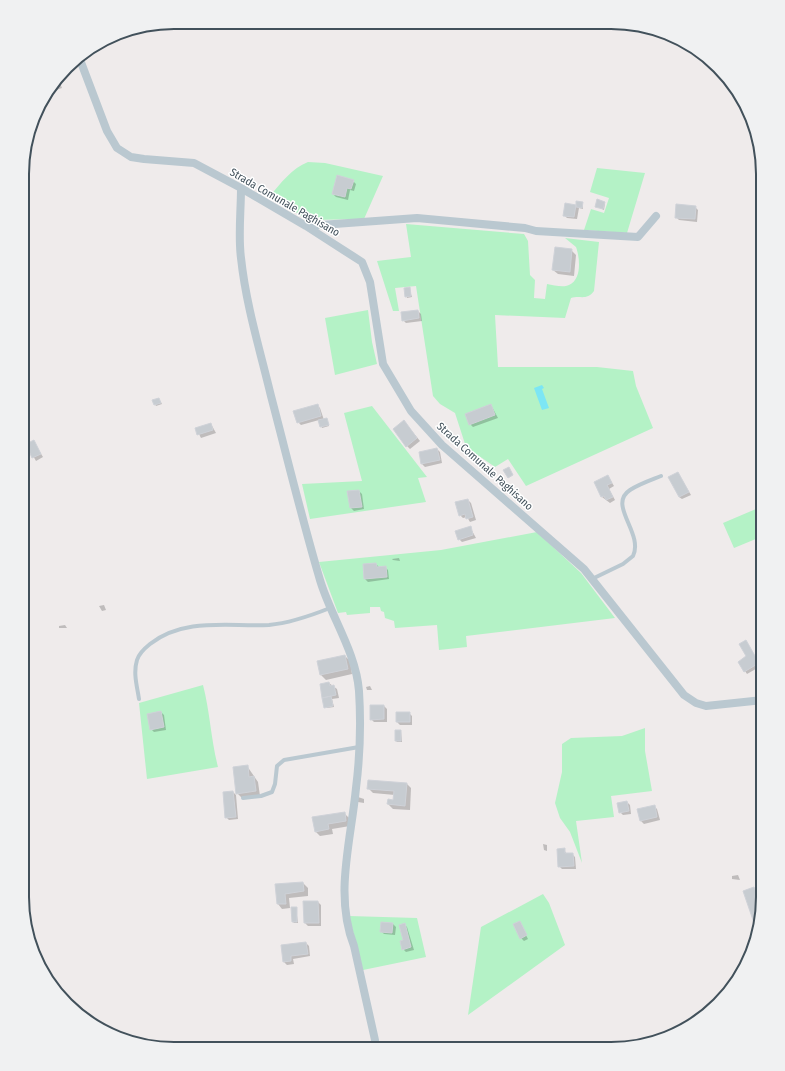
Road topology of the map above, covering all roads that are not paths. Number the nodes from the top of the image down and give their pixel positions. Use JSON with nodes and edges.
{"nodes":[{"id":1,"x":81,"y":63,"type":"edge"},
{"id":2,"x":241,"y":188,"type":"junction"},
{"id":3,"x":656,"y":216,"type":"dead end"},
{"id":4,"x":306,"y":226,"type":"junction"},
{"id":5,"x":661,"y":476,"type":"dead end"},
{"id":6,"x":592,"y":579,"type":"junction"},
{"id":7,"x":330,"y":608,"type":"junction"},
{"id":8,"x":139,"y":699,"type":"dead end"},
{"id":9,"x":756,"y":701,"type":"edge"},
{"id":10,"x":359,"y":748,"type":"junction"},
{"id":11,"x":243,"y":798,"type":"dead end"},
{"id":12,"x":375,"y":1042,"type":"edge"}],
"edges":[{"from":1,"to":2,"type":"street","name":"Strada Comunale Paghisano"},
{"from":2,"to":4,"type":"street","name":"Strada Comunale Paghisano"},
{"from":2,"to":7,"type":"street"},
{"from":3,"to":4,"type":"street"},
{"from":4,"to":6,"type":"street","name":"Strada Comunale Paghisano"},
{"from":5,"to":6,"type":"lane"},
{"from":6,"to":9,"type":"street","name":"Strada Comunale Paghisano"},
{"from":7,"to":8,"type":"lane"},
{"from":7,"to":10,"type":"street"},
{"from":10,"to":11,"type":"lane"},
{"from":10,"to":12,"type":"street"}]}
